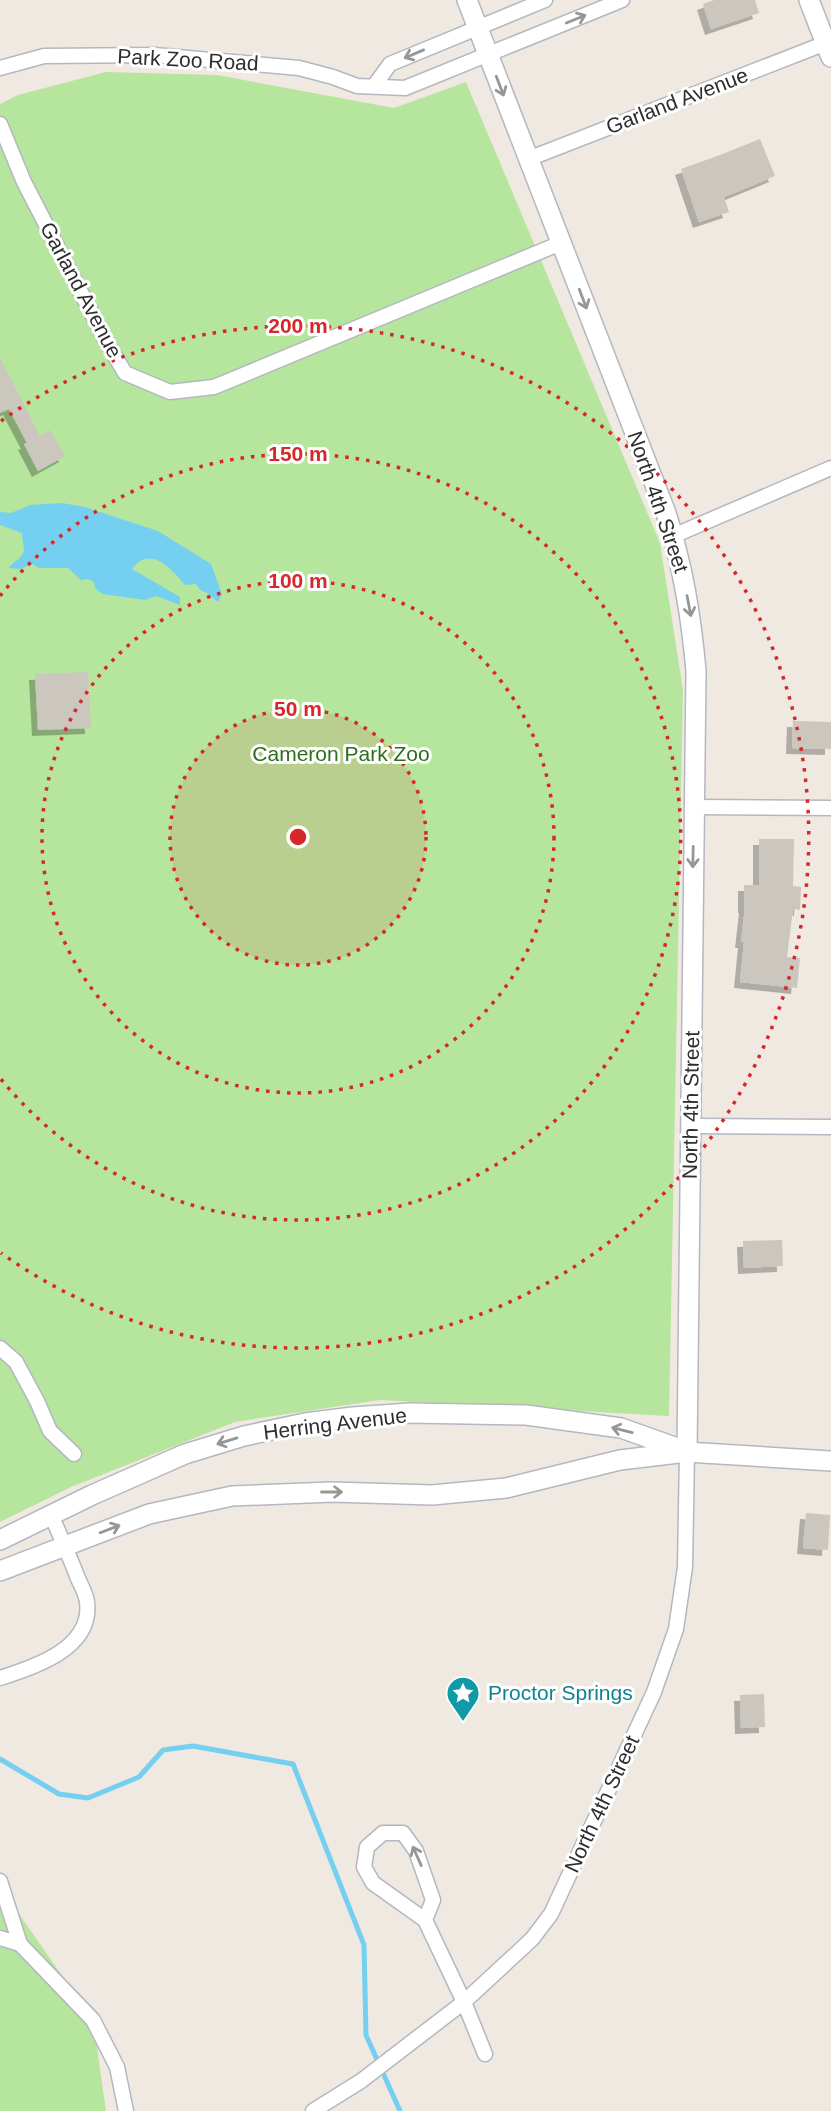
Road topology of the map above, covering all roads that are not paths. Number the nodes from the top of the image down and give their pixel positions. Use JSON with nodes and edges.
{"nodes":[{"id":1,"x":467,"y":0,"type":"edge"},
{"id":2,"x":545,"y":0,"type":"edge"},
{"id":3,"x":622,"y":0,"type":"edge"},
{"id":4,"x":811,"y":1,"type":"edge"},
{"id":5,"x":477,"y":27,"type":"junction"},
{"id":6,"x":828,"y":50,"type":"edge"},
{"id":7,"x":488,"y":55,"type":"junction"},
{"id":8,"x":0,"y":68,"type":"edge"},
{"id":9,"x":374,"y":86,"type":"junction"},
{"id":10,"x":0,"y":124,"type":"edge"},
{"id":11,"x":528,"y":159,"type":"junction"},
{"id":12,"x":561,"y":243,"type":"junction"},
{"id":13,"x":831,"y":468,"type":"edge"},
{"id":14,"x":673,"y":536,"type":"junction"},
{"id":15,"x":694,"y":807,"type":"junction"},
{"id":16,"x":831,"y":808,"type":"edge"},
{"id":17,"x":691,"y":1126,"type":"junction"},
{"id":18,"x":831,"y":1126,"type":"edge"},
{"id":19,"x":0,"y":1348,"type":"edge"},
{"id":20,"x":687,"y":1452,"type":"junction"},
{"id":21,"x":74,"y":1454,"type":"dead end"},
{"id":22,"x":831,"y":1461,"type":"edge"},
{"id":23,"x":51,"y":1515,"type":"junction"},
{"id":24,"x":0,"y":1540,"type":"edge"},
{"id":25,"x":65,"y":1546,"type":"junction"},
{"id":26,"x":0,"y":1571,"type":"edge"},
{"id":27,"x":0,"y":1678,"type":"edge"},
{"id":28,"x":0,"y":1881,"type":"edge"},
{"id":29,"x":425,"y":1920,"type":"junction"},
{"id":30,"x":0,"y":1938,"type":"edge"},
{"id":31,"x":20,"y":1944,"type":"junction"},
{"id":32,"x":464,"y":2002,"type":"junction"},
{"id":33,"x":485,"y":2053,"type":"dead end"},
{"id":34,"x":126,"y":2111,"type":"edge"},
{"id":35,"x":313,"y":2111,"type":"edge"}],
"edges":[{"from":1,"to":5,"type":"main road","name":"North 4th Street"},
{"from":2,"to":5,"type":"street"},
{"from":7,"to":3,"type":"street","name":"Park Zoo Road","one_way":true},
{"from":4,"to":6,"type":"main road"},
{"from":5,"to":7,"type":"main road","name":"North 4th Street"},
{"from":5,"to":9,"type":"street","one_way":true},
{"from":6,"to":11,"type":"street","name":"Garland Avenue"},
{"from":7,"to":9,"type":"street","name":"Park Zoo Road"},
{"from":7,"to":11,"type":"main road","name":"North 4th Street","one_way":true},
{"from":8,"to":9,"type":"street","name":"Park Zoo Road"},
{"from":10,"to":12,"type":"street","name":"Garland Avenue"},
{"from":11,"to":12,"type":"main road","name":"North 4th Street"},
{"from":12,"to":14,"type":"main road","name":"North 4th Street","one_way":true},
{"from":13,"to":14,"type":"street"},
{"from":14,"to":15,"type":"main road","name":"North 4th Street","one_way":true},
{"from":15,"to":16,"type":"street"},
{"from":15,"to":17,"type":"main road","name":"North 4th Street","one_way":true},
{"from":17,"to":18,"type":"street"},
{"from":17,"to":20,"type":"main road","name":"North 4th Street"},
{"from":19,"to":21,"type":"street"},
{"from":20,"to":22,"type":"main road","name":"Herring Avenue"},
{"from":20,"to":23,"type":"main road","name":"Herring Avenue","one_way":true},
{"from":25,"to":20,"type":"main road","name":"Herring Avenue","one_way":true},
{"from":20,"to":32,"type":"street","name":"North 4th Street"},
{"from":23,"to":24,"type":"main road","name":"Herring Avenue"},
{"from":23,"to":25,"type":"street"},
{"from":25,"to":26,"type":"main road","name":"Herring Avenue"},
{"from":25,"to":27,"type":"street"},
{"from":28,"to":31,"type":"street"},
{"from":29,"to":29,"type":"street","one_way":true},
{"from":29,"to":32,"type":"street"},
{"from":30,"to":31,"type":"street"},
{"from":31,"to":34,"type":"street"},
{"from":32,"to":33,"type":"street"},
{"from":32,"to":35,"type":"street","name":"North 4th Street"}]}
